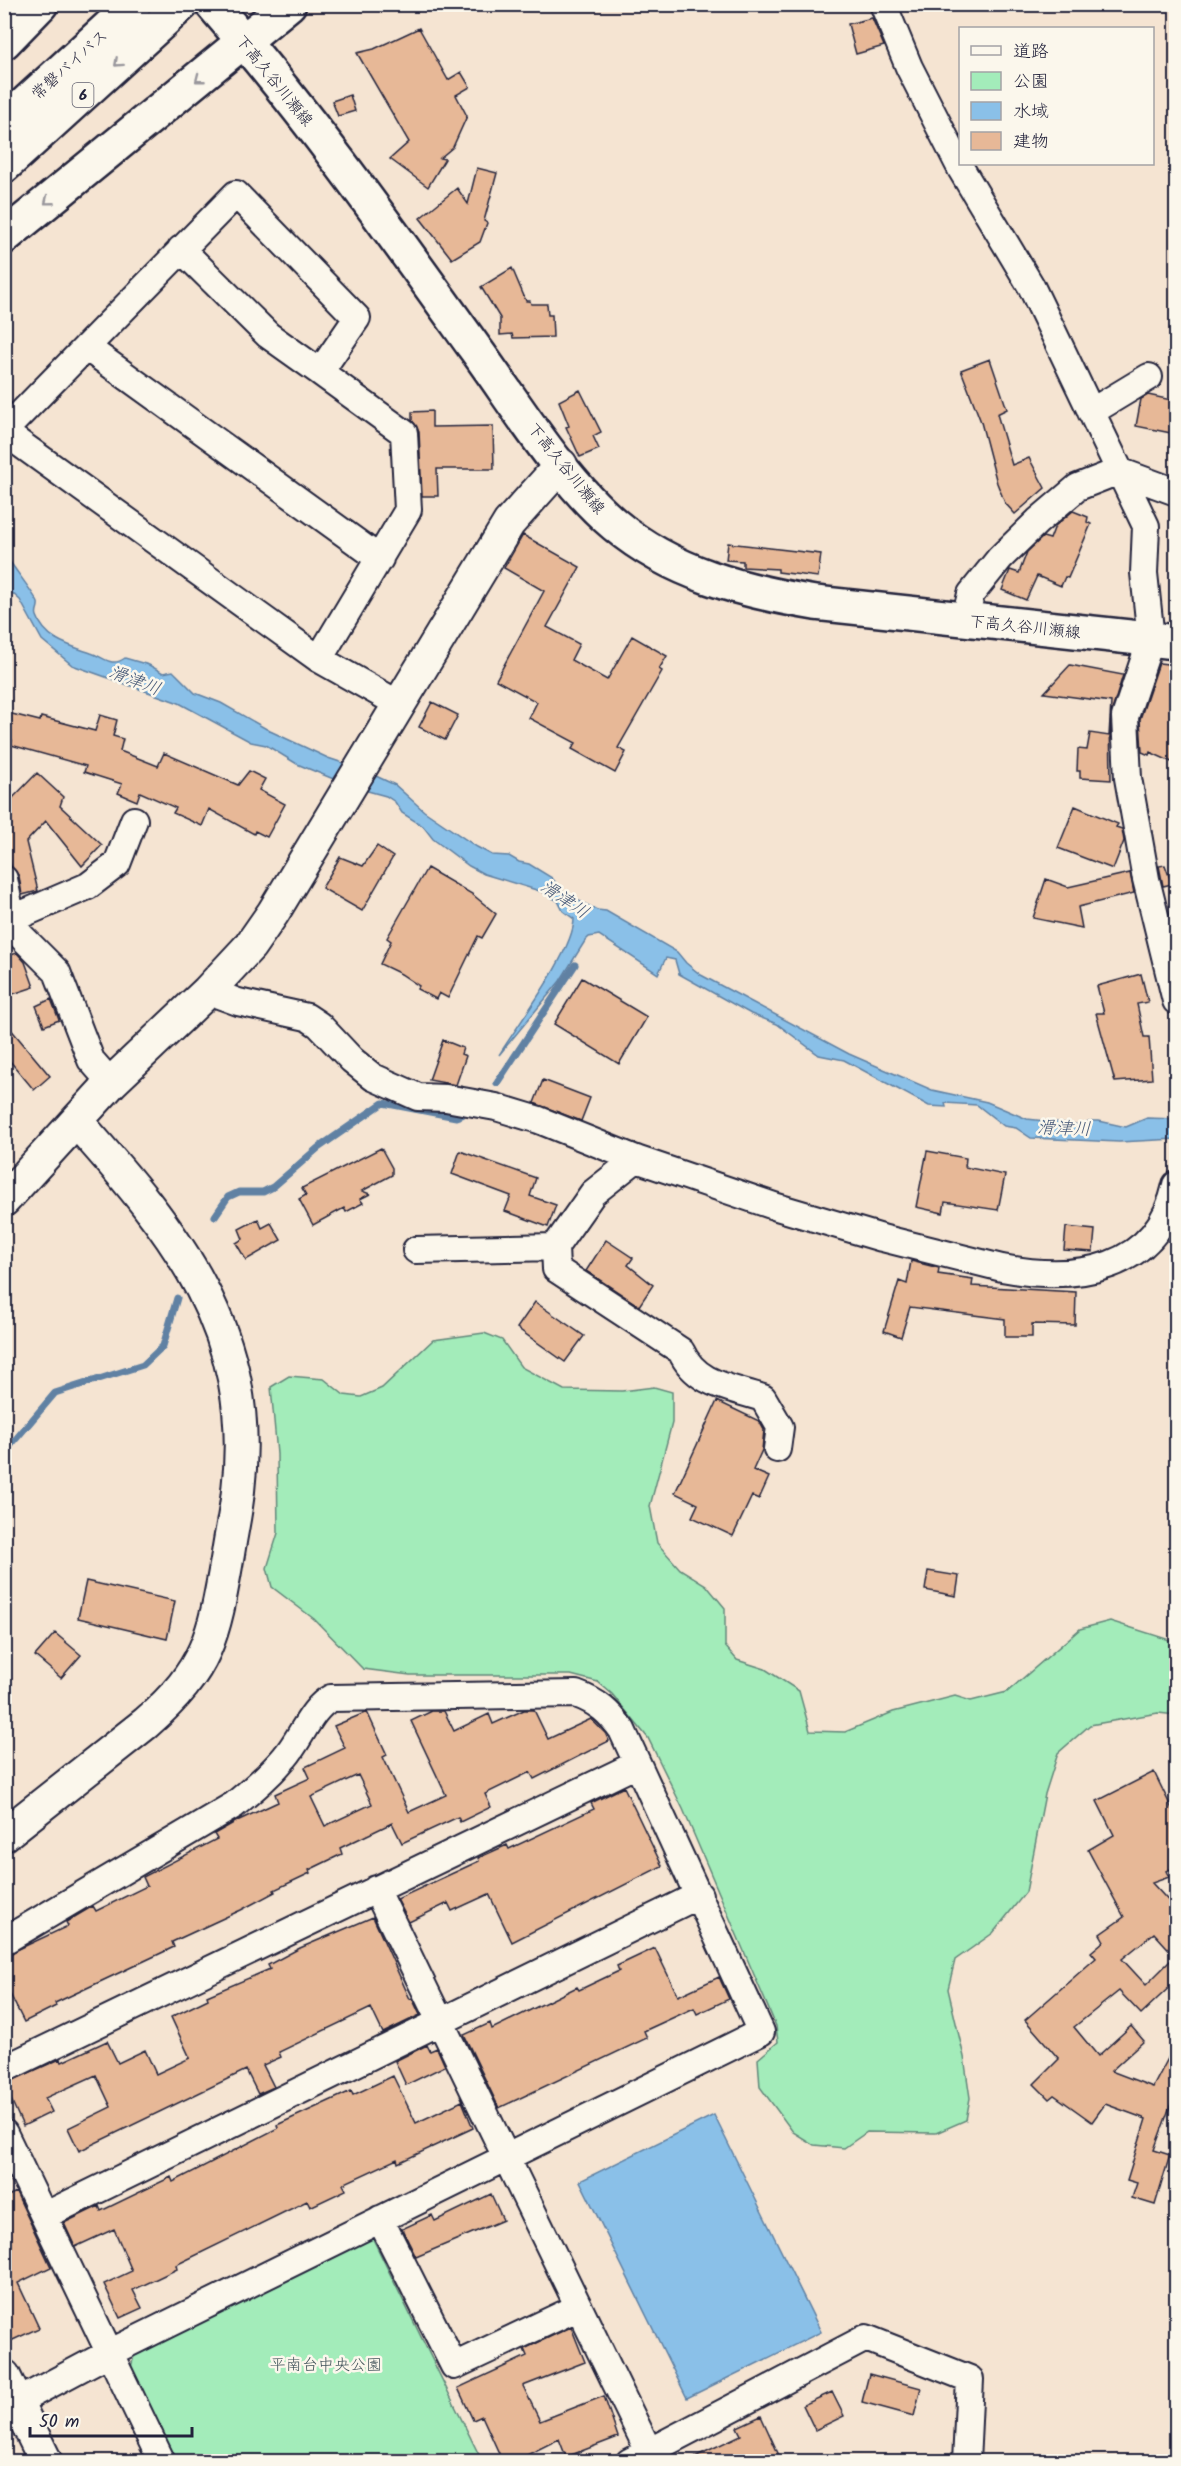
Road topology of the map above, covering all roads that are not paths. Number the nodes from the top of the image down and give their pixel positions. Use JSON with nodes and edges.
{"nodes":[{"id":1,"x":41,"y":4,"type":"edge"},
{"id":2,"x":134,"y":4,"type":"edge"},
{"id":3,"x":212,"y":4,"type":"edge"},
{"id":4,"x":289,"y":4,"type":"edge"},
{"id":5,"x":883,"y":4,"type":"edge"},
{"id":6,"x":172,"y":14,"type":"edge"},
{"id":7,"x":4,"y":42,"type":"edge"},
{"id":8,"x":245,"y":42,"type":"junction"},
{"id":9,"x":4,"y":123,"type":"edge"},
{"id":10,"x":959,"y":164,"type":"edge"},
{"id":11,"x":959,"y":165,"type":"edge"},
{"id":12,"x":4,"y":166,"type":"edge"},
{"id":13,"x":4,"y":237,"type":"edge"},
{"id":14,"x":181,"y":249,"type":"junction"},
{"id":15,"x":86,"y":347,"type":"junction"},
{"id":16,"x":320,"y":372,"type":"junction"},
{"id":17,"x":1149,"y":377,"type":"dead end"},
{"id":18,"x":1091,"y":412,"type":"junction"},
{"id":19,"x":4,"y":432,"type":"edge"},
{"id":20,"x":561,"y":465,"type":"junction"},
{"id":21,"x":1119,"y":471,"type":"junction"},
{"id":22,"x":1176,"y":492,"type":"edge"},
{"id":23,"x":380,"y":559,"type":"junction"},
{"id":24,"x":965,"y":620,"type":"junction"},
{"id":25,"x":1164,"y":641,"type":"edge"},
{"id":26,"x":319,"y":659,"type":"junction"},
{"id":27,"x":398,"y":703,"type":"junction"},
{"id":28,"x":134,"y":820,"type":"dead end"},
{"id":29,"x":4,"y":879,"type":"edge"},
{"id":30,"x":8,"y":921,"type":"edge"},
{"id":31,"x":208,"y":992,"type":"junction"},
{"id":32,"x":1176,"y":1001,"type":"edge"},
{"id":33,"x":111,"y":1083,"type":"junction"},
{"id":34,"x":77,"y":1122,"type":"junction"},
{"id":35,"x":636,"y":1159,"type":"junction"},
{"id":36,"x":1176,"y":1185,"type":"edge"},
{"id":37,"x":4,"y":1200,"type":"edge"},
{"id":38,"x":555,"y":1247,"type":"junction"},
{"id":39,"x":416,"y":1250,"type":"dead end"},
{"id":40,"x":777,"y":1449,"type":"dead end"},
{"id":41,"x":637,"y":1764,"type":"junction"},
{"id":42,"x":4,"y":1835,"type":"edge"},
{"id":43,"x":376,"y":1889,"type":"junction"},
{"id":44,"x":699,"y":1895,"type":"junction"},
{"id":45,"x":4,"y":1941,"type":"edge"},
{"id":46,"x":440,"y":2020,"type":"junction"},
{"id":47,"x":4,"y":2069,"type":"edge"},
{"id":48,"x":4,"y":2133,"type":"edge"},
{"id":49,"x":506,"y":2157,"type":"junction"},
{"id":50,"x":44,"y":2216,"type":"junction"},
{"id":51,"x":380,"y":2219,"type":"junction"},
{"id":52,"x":579,"y":2307,"type":"junction"},
{"id":53,"x":109,"y":2352,"type":"junction"},
{"id":54,"x":9,"y":2396,"type":"edge"},
{"id":55,"x":644,"y":2458,"type":"edge"},
{"id":56,"x":964,"y":2461,"type":"edge"},
{"id":57,"x":46,"y":2462,"type":"edge"},
{"id":58,"x":162,"y":2462,"type":"edge"}],
"edges":[{"from":1,"to":7,"type":"main road"},
{"from":2,"to":9,"type":"main road","name":"常磐バイパス","number":"6"},
{"from":3,"to":8,"type":"main road","name":"下高久谷川瀬線"},
{"from":4,"to":8,"type":"main road"},
{"from":5,"to":10,"type":"street"},
{"from":6,"to":12,"type":"main road","name":"常磐バイパス","number":"6","one_way":true},
{"from":8,"to":13,"type":"main road","one_way":true},
{"from":8,"to":20,"type":"main road","name":"下高久谷川瀬線"},
{"from":11,"to":18,"type":"street"},
{"from":14,"to":15,"type":"street"},
{"from":14,"to":16,"type":"street"},
{"from":14,"to":16,"type":"street"},
{"from":15,"to":19,"type":"street"},
{"from":15,"to":23,"type":"street"},
{"from":16,"to":23,"type":"street"},
{"from":17,"to":18,"type":"street"},
{"from":18,"to":21,"type":"street"},
{"from":19,"to":26,"type":"street"},
{"from":20,"to":24,"type":"main road","name":"下高久谷川瀬線"},
{"from":20,"to":27,"type":"street"},
{"from":21,"to":22,"type":"street"},
{"from":21,"to":24,"type":"street"},
{"from":21,"to":25,"type":"street"},
{"from":23,"to":26,"type":"street"},
{"from":24,"to":25,"type":"main road","name":"下高久谷川瀬線"},
{"from":25,"to":32,"type":"street"},
{"from":26,"to":27,"type":"street"},
{"from":27,"to":31,"type":"street"},
{"from":28,"to":30,"type":"street"},
{"from":29,"to":30,"type":"street"},
{"from":30,"to":33,"type":"street"},
{"from":31,"to":33,"type":"street"},
{"from":31,"to":35,"type":"street"},
{"from":33,"to":34,"type":"street"},
{"from":34,"to":37,"type":"street"},
{"from":34,"to":42,"type":"street"},
{"from":35,"to":36,"type":"street"},
{"from":35,"to":38,"type":"street"},
{"from":38,"to":39,"type":"street"},
{"from":38,"to":40,"type":"street"},
{"from":41,"to":43,"type":"street"},
{"from":41,"to":44,"type":"street"},
{"from":41,"to":45,"type":"street"},
{"from":43,"to":46,"type":"street"},
{"from":43,"to":47,"type":"street"},
{"from":44,"to":46,"type":"street"},
{"from":44,"to":49,"type":"street"},
{"from":46,"to":49,"type":"street"},
{"from":46,"to":50,"type":"street"},
{"from":48,"to":50,"type":"street"},
{"from":49,"to":51,"type":"street"},
{"from":49,"to":52,"type":"street"},
{"from":50,"to":53,"type":"street"},
{"from":51,"to":52,"type":"street"},
{"from":51,"to":53,"type":"street"},
{"from":52,"to":55,"type":"street"},
{"from":53,"to":54,"type":"street"},
{"from":53,"to":58,"type":"street"},
{"from":54,"to":57,"type":"street"},
{"from":55,"to":56,"type":"street"}]}
